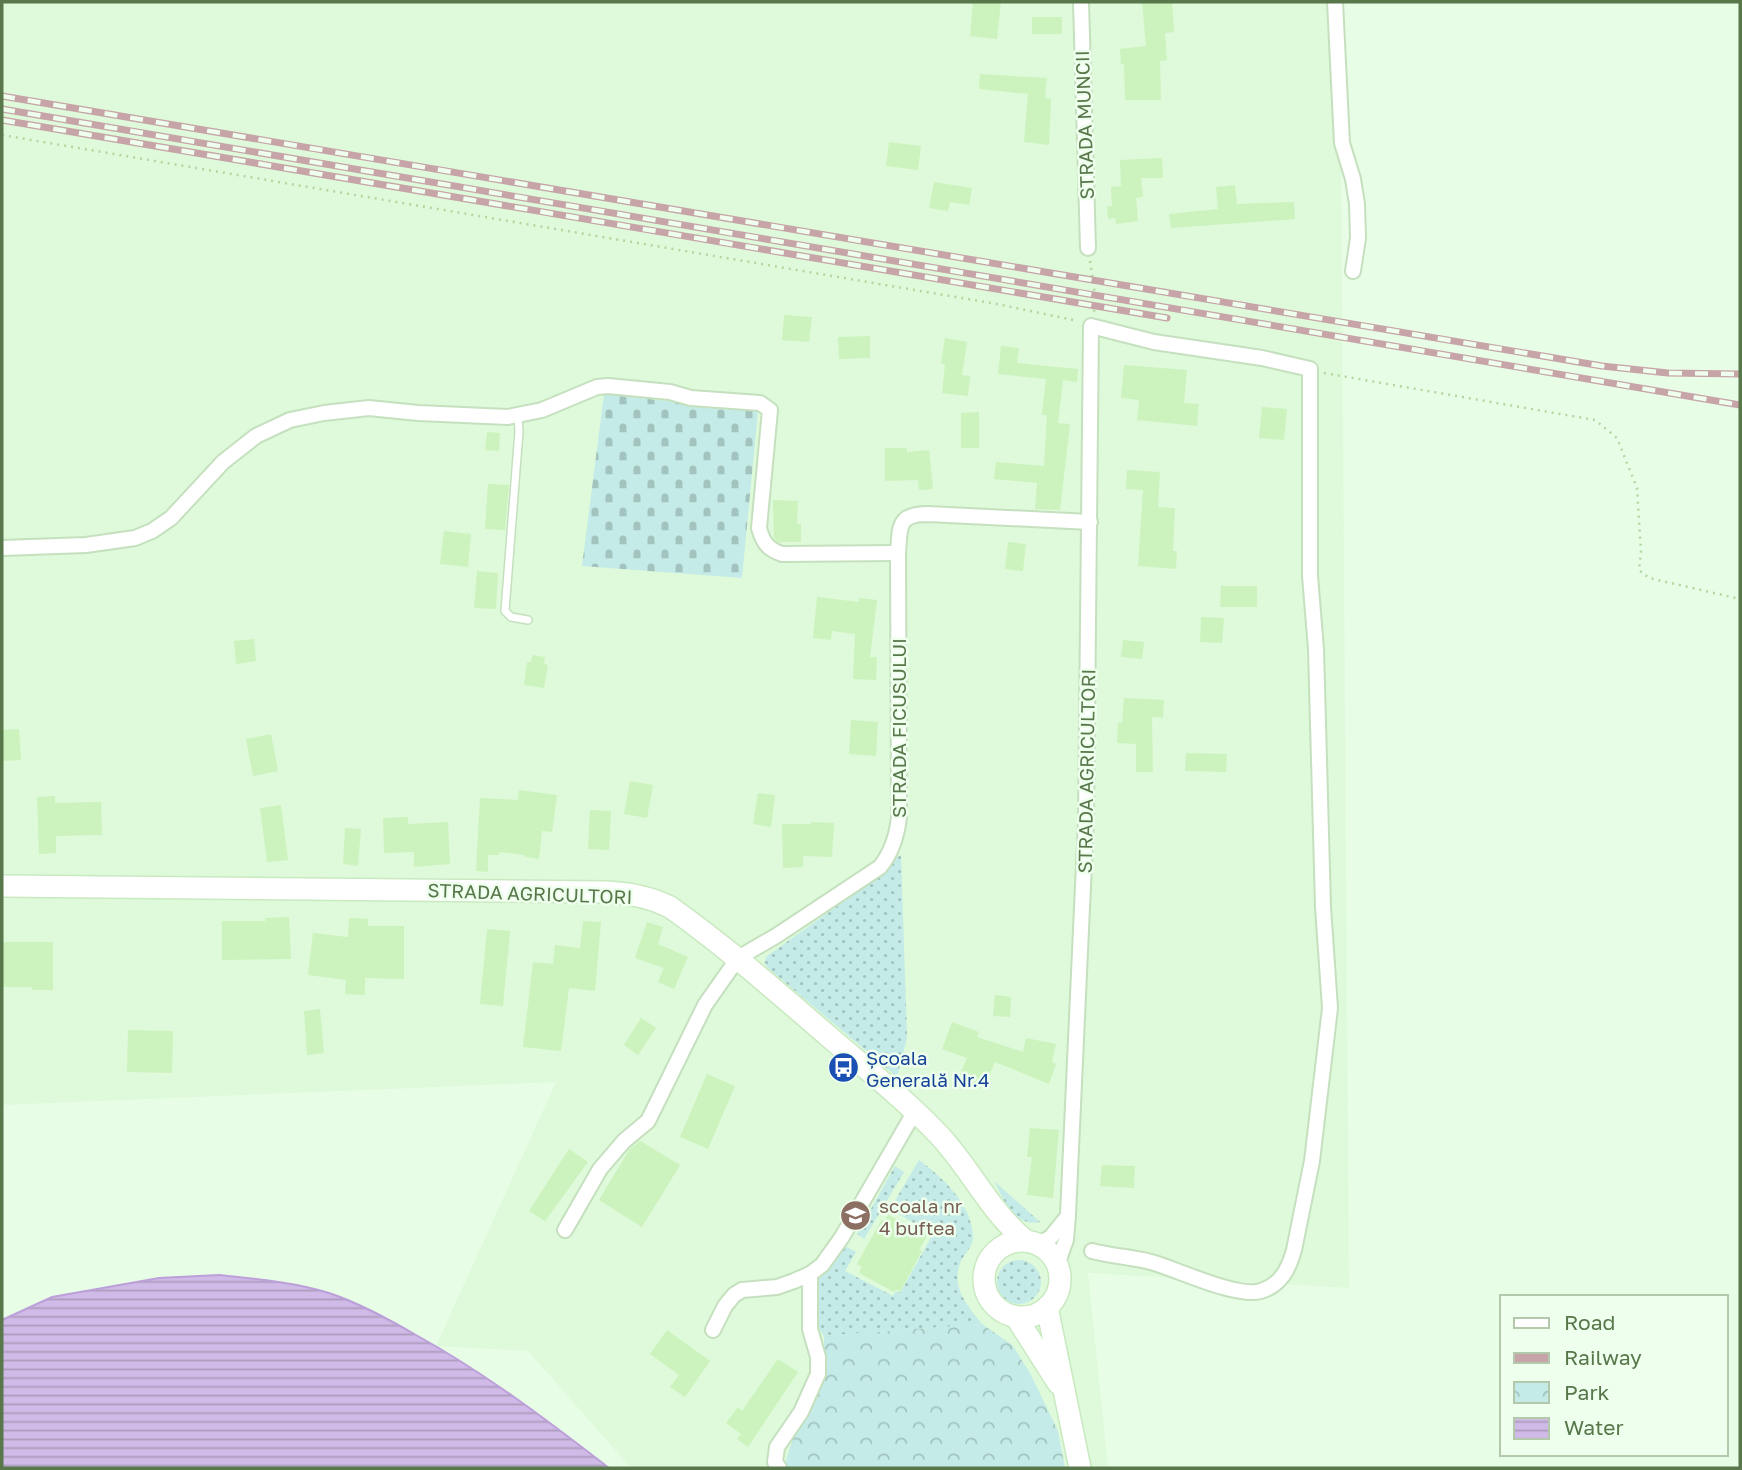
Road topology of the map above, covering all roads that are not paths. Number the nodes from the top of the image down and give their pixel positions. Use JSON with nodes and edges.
{"nodes":[{"id":1,"x":1081,"y":2,"type":"edge"},
{"id":2,"x":1335,"y":2,"type":"edge"},
{"id":3,"x":1088,"y":248,"type":"road end"},
{"id":4,"x":1353,"y":271,"type":"dead end"},
{"id":5,"x":518,"y":415,"type":"junction"},
{"id":6,"x":1090,"y":522,"type":"junction"},
{"id":7,"x":2,"y":548,"type":"edge"},
{"id":8,"x":898,"y":553,"type":"junction"},
{"id":9,"x":528,"y":620,"type":"dead end"},
{"id":10,"x":2,"y":886,"type":"edge"},
{"id":11,"x":738,"y":958,"type":"junction"},
{"id":12,"x":915,"y":1111,"type":"junction"},
{"id":13,"x":984,"y":1196,"type":"junction"},
{"id":14,"x":1068,"y":1215,"type":"junction"},
{"id":15,"x":565,"y":1230,"type":"dead end"},
{"id":16,"x":1032,"y":1243,"type":"junction"},
{"id":17,"x":1092,"y":1251,"type":"dead end"},
{"id":18,"x":994,"y":1253,"type":"junction"},
{"id":19,"x":1057,"y":1265,"type":"junction"},
{"id":20,"x":810,"y":1274,"type":"junction"},
{"id":21,"x":1047,"y":1307,"type":"junction"},
{"id":22,"x":1016,"y":1317,"type":"junction"},
{"id":23,"x":713,"y":1330,"type":"dead end"},
{"id":24,"x":1065,"y":1393,"type":"junction"},
{"id":25,"x":779,"y":1468,"type":"edge"},
{"id":26,"x":1080,"y":1468,"type":"edge"}],
"edges":[{"from":1,"to":3,"type":"street","name":"STRADA MUNCII"},
{"from":2,"to":4,"type":"street"},
{"from":5,"to":7,"type":"street"},
{"from":5,"to":8,"type":"street"},
{"from":5,"to":9,"type":"lane"},
{"from":6,"to":8,"type":"street","name":"STRADA FICUSULUI"},
{"from":6,"to":14,"type":"street","name":"STRADA AGRICULTORI"},
{"from":6,"to":17,"type":"street","name":"STRADA AGRICULTORI"},
{"from":8,"to":11,"type":"street","name":"STRADA FICUSULUI"},
{"from":10,"to":11,"type":"main road","name":"STRADA AGRICULTORI"},
{"from":11,"to":12,"type":"main road","name":"STRADA AGRICULTORI"},
{"from":11,"to":15,"type":"street","name":"STRADA FICUSULUI"},
{"from":12,"to":13,"type":"main road","name":"STRADA AGRICULTORI"},
{"from":12,"to":20,"type":"street"},
{"from":13,"to":16,"type":"main road","name":"STRADA AGRICULTORI"},
{"from":13,"to":18,"type":"main road","name":"STRADA AGRICULTORI"},
{"from":14,"to":16,"type":"street"},
{"from":14,"to":19,"type":"street","name":"STRADA AGRICULTORI"},
{"from":16,"to":18,"type":"main road"},
{"from":16,"to":19,"type":"main road"},
{"from":18,"to":22,"type":"main road"},
{"from":19,"to":21,"type":"main road"},
{"from":20,"to":23,"type":"street"},
{"from":20,"to":25,"type":"street"},
{"from":21,"to":22,"type":"main road"},
{"from":21,"to":24,"type":"main road"},
{"from":22,"to":24,"type":"main road"},
{"from":24,"to":26,"type":"main road"}]}
